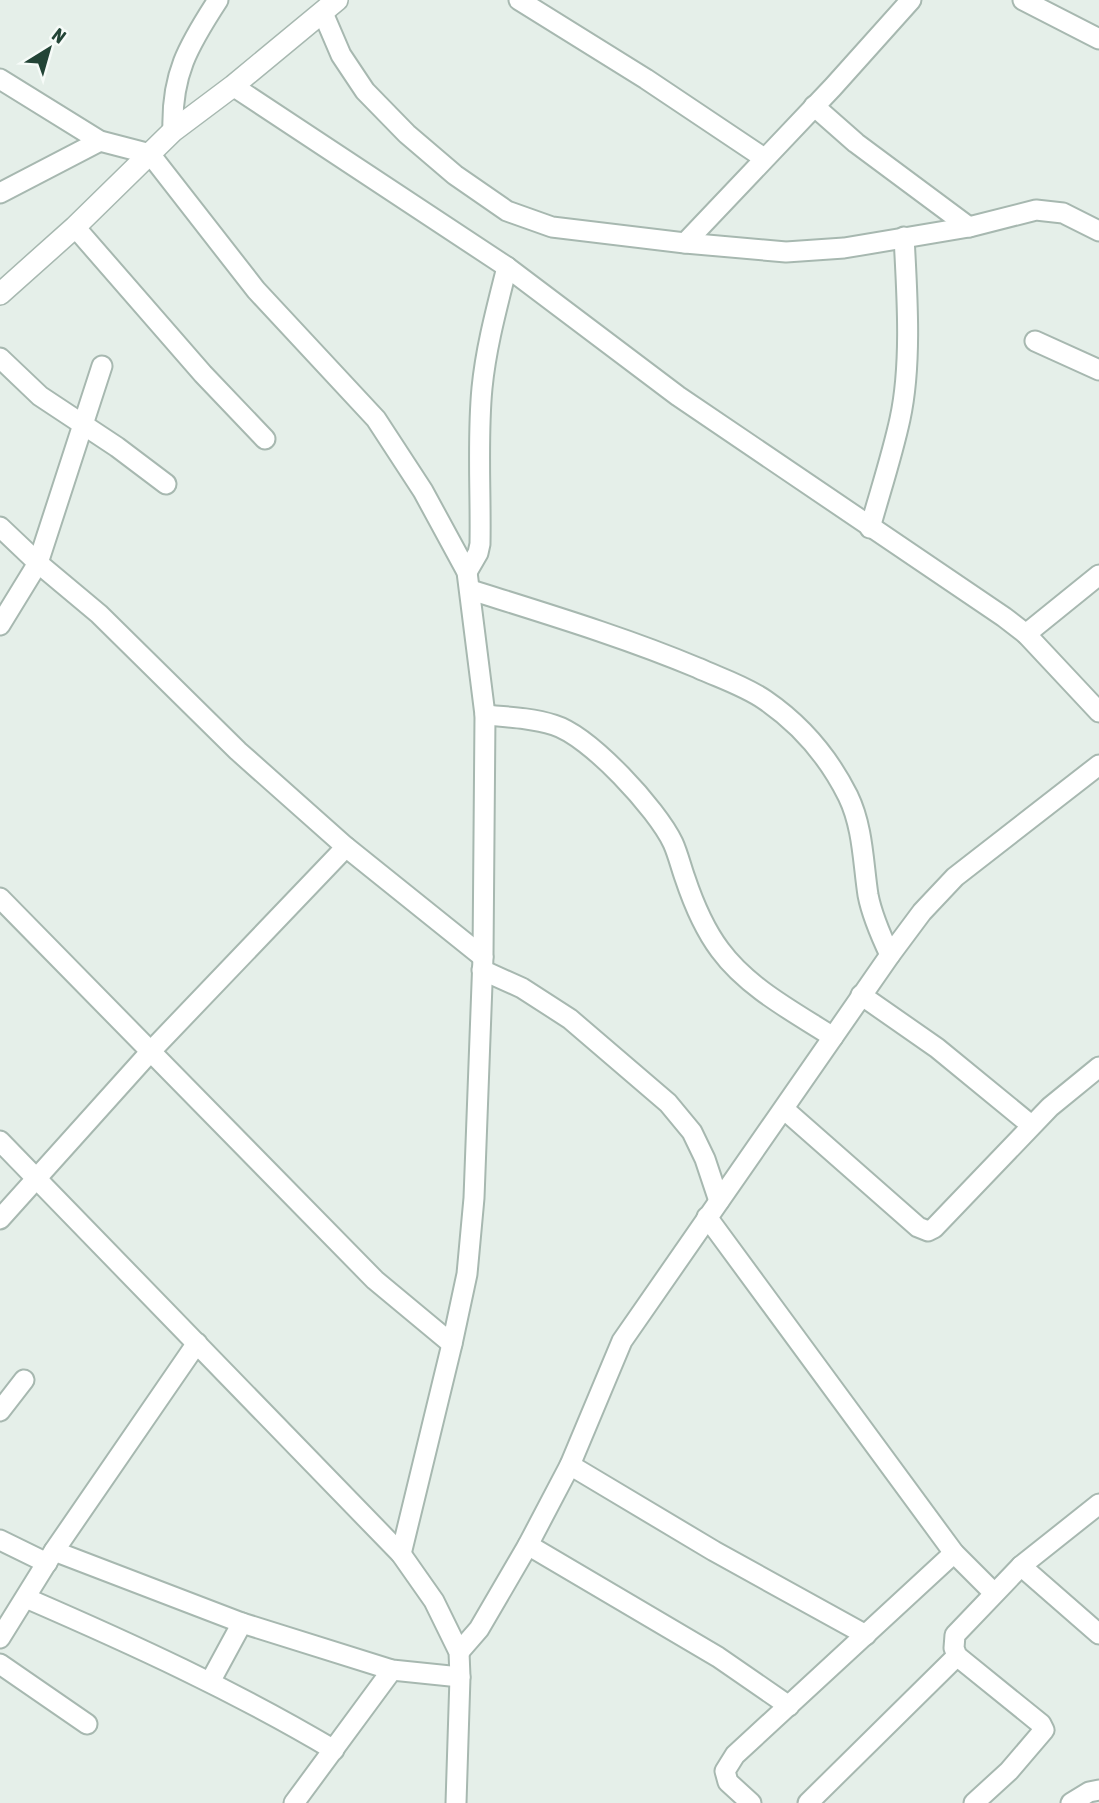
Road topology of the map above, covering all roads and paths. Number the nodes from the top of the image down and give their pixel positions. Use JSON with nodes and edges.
{"nodes":[{"id":1,"x":218,"y":0,"type":"edge"},
{"id":2,"x":519,"y":0,"type":"edge"},
{"id":3,"x":911,"y":0,"type":"edge"},
{"id":4,"x":1023,"y":0,"type":"edge"},
{"id":5,"x":330,"y":7,"type":"edge"},
{"id":6,"x":1099,"y":38,"type":"edge"},
{"id":7,"x":0,"y":79,"type":"edge"},
{"id":8,"x":233,"y":86,"type":"junction"},
{"id":9,"x":814,"y":106,"type":"junction"},
{"id":10,"x":173,"y":131,"type":"junction"},
{"id":11,"x":100,"y":141,"type":"junction"},
{"id":12,"x":149,"y":154,"type":"junction"},
{"id":13,"x":764,"y":158,"type":"junction"},
{"id":14,"x":0,"y":193,"type":"edge"},
{"id":15,"x":75,"y":227,"type":"junction"},
{"id":16,"x":969,"y":227,"type":"junction"},
{"id":17,"x":1099,"y":231,"type":"edge"},
{"id":18,"x":904,"y":237,"type":"junction"},
{"id":19,"x":685,"y":243,"type":"junction"},
{"id":20,"x":507,"y":267,"type":"junction"},
{"id":21,"x":0,"y":294,"type":"edge"},
{"id":22,"x":1035,"y":341,"type":"dead end"},
{"id":23,"x":0,"y":358,"type":"edge"},
{"id":24,"x":102,"y":366,"type":"dead end"},
{"id":25,"x":1099,"y":370,"type":"edge"},
{"id":26,"x":82,"y":426,"type":"junction"},
{"id":27,"x":265,"y":439,"type":"dead end"},
{"id":28,"x":166,"y":484,"type":"dead end"},
{"id":29,"x":0,"y":527,"type":"edge"},
{"id":30,"x":870,"y":528,"type":"junction"},
{"id":31,"x":38,"y":563,"type":"junction"},
{"id":32,"x":1099,"y":575,"type":"edge"},
{"id":33,"x":469,"y":581,"type":"junction"},
{"id":34,"x":0,"y":625,"type":"edge"},
{"id":35,"x":1026,"y":634,"type":"junction"},
{"id":36,"x":1099,"y":712,"type":"edge"},
{"id":37,"x":485,"y":715,"type":"junction"},
{"id":38,"x":1099,"y":765,"type":"edge"},
{"id":39,"x":346,"y":847,"type":"junction"},
{"id":40,"x":0,"y":898,"type":"edge"},
{"id":41,"x":890,"y":955,"type":"junction"},
{"id":42,"x":482,"y":963,"type":"junction"},
{"id":43,"x":862,"y":995,"type":"junction"},
{"id":44,"x":833,"y":1037,"type":"junction"},
{"id":45,"x":150,"y":1051,"type":"junction"},
{"id":46,"x":1099,"y":1067,"type":"edge"},
{"id":47,"x":785,"y":1110,"type":"junction"},
{"id":48,"x":1031,"y":1125,"type":"junction"},
{"id":49,"x":0,"y":1141,"type":"edge"},
{"id":50,"x":37,"y":1179,"type":"junction"},
{"id":51,"x":719,"y":1201,"type":"junction"},
{"id":52,"x":707,"y":1217,"type":"junction"},
{"id":53,"x":0,"y":1219,"type":"edge"},
{"id":54,"x":197,"y":1343,"type":"junction"},
{"id":55,"x":453,"y":1344,"type":"junction"},
{"id":56,"x":24,"y":1380,"type":"dead end"},
{"id":57,"x":0,"y":1411,"type":"edge"},
{"id":58,"x":570,"y":1465,"type":"junction"},
{"id":59,"x":1099,"y":1504,"type":"edge"},
{"id":60,"x":0,"y":1540,"type":"edge"},
{"id":61,"x":528,"y":1545,"type":"junction"},
{"id":62,"x":954,"y":1553,"type":"junction"},
{"id":63,"x":401,"y":1554,"type":"junction"},
{"id":64,"x":50,"y":1557,"type":"junction"},
{"id":65,"x":1021,"y":1566,"type":"junction"},
{"id":66,"x":994,"y":1593,"type":"junction"},
{"id":67,"x":26,"y":1598,"type":"junction"},
{"id":68,"x":242,"y":1623,"type":"junction"},
{"id":69,"x":1099,"y":1634,"type":"edge"},
{"id":70,"x":866,"y":1635,"type":"junction"},
{"id":71,"x":0,"y":1638,"type":"edge"},
{"id":72,"x":459,"y":1652,"type":"junction"},
{"id":73,"x":957,"y":1656,"type":"junction"},
{"id":74,"x":0,"y":1664,"type":"edge"},
{"id":75,"x":392,"y":1670,"type":"junction"},
{"id":76,"x":460,"y":1676,"type":"junction"},
{"id":77,"x":210,"y":1682,"type":"junction"},
{"id":78,"x":789,"y":1706,"type":"junction"},
{"id":79,"x":87,"y":1724,"type":"dead end"},
{"id":80,"x":334,"y":1750,"type":"junction"},
{"id":81,"x":1099,"y":1790,"type":"edge"},
{"id":82,"x":294,"y":1803,"type":"edge"},
{"id":83,"x":456,"y":1803,"type":"edge"},
{"id":84,"x":751,"y":1803,"type":"edge"},
{"id":85,"x":807,"y":1803,"type":"edge"},
{"id":86,"x":974,"y":1803,"type":"edge"},
{"id":87,"x":1071,"y":1803,"type":"edge"}],
"edges":[{"from":1,"to":10,"type":"street"},
{"from":2,"to":13,"type":"street"},
{"from":3,"to":9,"type":"street"},
{"from":4,"to":6,"type":"street"},
{"from":5,"to":8,"type":"street"},
{"from":5,"to":19,"type":"street"},
{"from":7,"to":11,"type":"street"},
{"from":8,"to":10,"type":"street"},
{"from":8,"to":20,"type":"street"},
{"from":9,"to":13,"type":"street"},
{"from":9,"to":16,"type":"street"},
{"from":10,"to":12,"type":"street"},
{"from":11,"to":12,"type":"street"},
{"from":11,"to":14,"type":"street"},
{"from":12,"to":15,"type":"street"},
{"from":12,"to":33,"type":"street"},
{"from":13,"to":19,"type":"street"},
{"from":15,"to":21,"type":"street"},
{"from":15,"to":27,"type":"street"},
{"from":16,"to":17,"type":"street"},
{"from":16,"to":18,"type":"street"},
{"from":18,"to":19,"type":"street"},
{"from":18,"to":30,"type":"street"},
{"from":20,"to":30,"type":"street"},
{"from":20,"to":33,"type":"street"},
{"from":22,"to":25,"type":"street"},
{"from":23,"to":26,"type":"street"},
{"from":24,"to":26,"type":"street"},
{"from":26,"to":28,"type":"street"},
{"from":26,"to":31,"type":"street"},
{"from":29,"to":31,"type":"street"},
{"from":30,"to":35,"type":"street"},
{"from":31,"to":34,"type":"street"},
{"from":31,"to":39,"type":"street"},
{"from":32,"to":35,"type":"street"},
{"from":33,"to":37,"type":"street"},
{"from":33,"to":41,"type":"street"},
{"from":35,"to":36,"type":"street"},
{"from":37,"to":42,"type":"street"},
{"from":37,"to":44,"type":"street"},
{"from":38,"to":41,"type":"street"},
{"from":39,"to":42,"type":"street"},
{"from":39,"to":45,"type":"street"},
{"from":40,"to":45,"type":"street"},
{"from":41,"to":43,"type":"street"},
{"from":42,"to":51,"type":"street"},
{"from":42,"to":55,"type":"street"},
{"from":43,"to":44,"type":"street"},
{"from":43,"to":48,"type":"street"},
{"from":44,"to":47,"type":"street"},
{"from":45,"to":50,"type":"street"},
{"from":45,"to":55,"type":"street"},
{"from":46,"to":48,"type":"street"},
{"from":47,"to":48,"type":"street"},
{"from":47,"to":51,"type":"street"},
{"from":49,"to":50,"type":"street"},
{"from":50,"to":53,"type":"street"},
{"from":50,"to":54,"type":"street"},
{"from":51,"to":52,"type":"street"},
{"from":52,"to":58,"type":"street"},
{"from":52,"to":62,"type":"street"},
{"from":54,"to":63,"type":"street"},
{"from":54,"to":64,"type":"street"},
{"from":55,"to":63,"type":"street"},
{"from":56,"to":57,"type":"street"},
{"from":58,"to":61,"type":"street"},
{"from":58,"to":70,"type":"street"},
{"from":59,"to":65,"type":"street"},
{"from":60,"to":64,"type":"street"},
{"from":61,"to":72,"type":"street"},
{"from":61,"to":78,"type":"street"},
{"from":62,"to":66,"type":"street"},
{"from":62,"to":70,"type":"street"},
{"from":63,"to":72,"type":"street"},
{"from":64,"to":67,"type":"street"},
{"from":64,"to":68,"type":"street"},
{"from":65,"to":66,"type":"street"},
{"from":65,"to":69,"type":"street"},
{"from":66,"to":73,"type":"street"},
{"from":67,"to":71,"type":"street"},
{"from":67,"to":77,"type":"street"},
{"from":68,"to":75,"type":"street"},
{"from":68,"to":77,"type":"street"},
{"from":70,"to":78,"type":"street"},
{"from":72,"to":76,"type":"street"},
{"from":73,"to":85,"type":"street"},
{"from":73,"to":86,"type":"street"},
{"from":74,"to":79,"type":"street"},
{"from":75,"to":76,"type":"street"},
{"from":75,"to":80,"type":"street"},
{"from":76,"to":83,"type":"street"},
{"from":77,"to":80,"type":"street"},
{"from":78,"to":84,"type":"street"},
{"from":80,"to":82,"type":"street"},
{"from":81,"to":87,"type":"street"}]}
